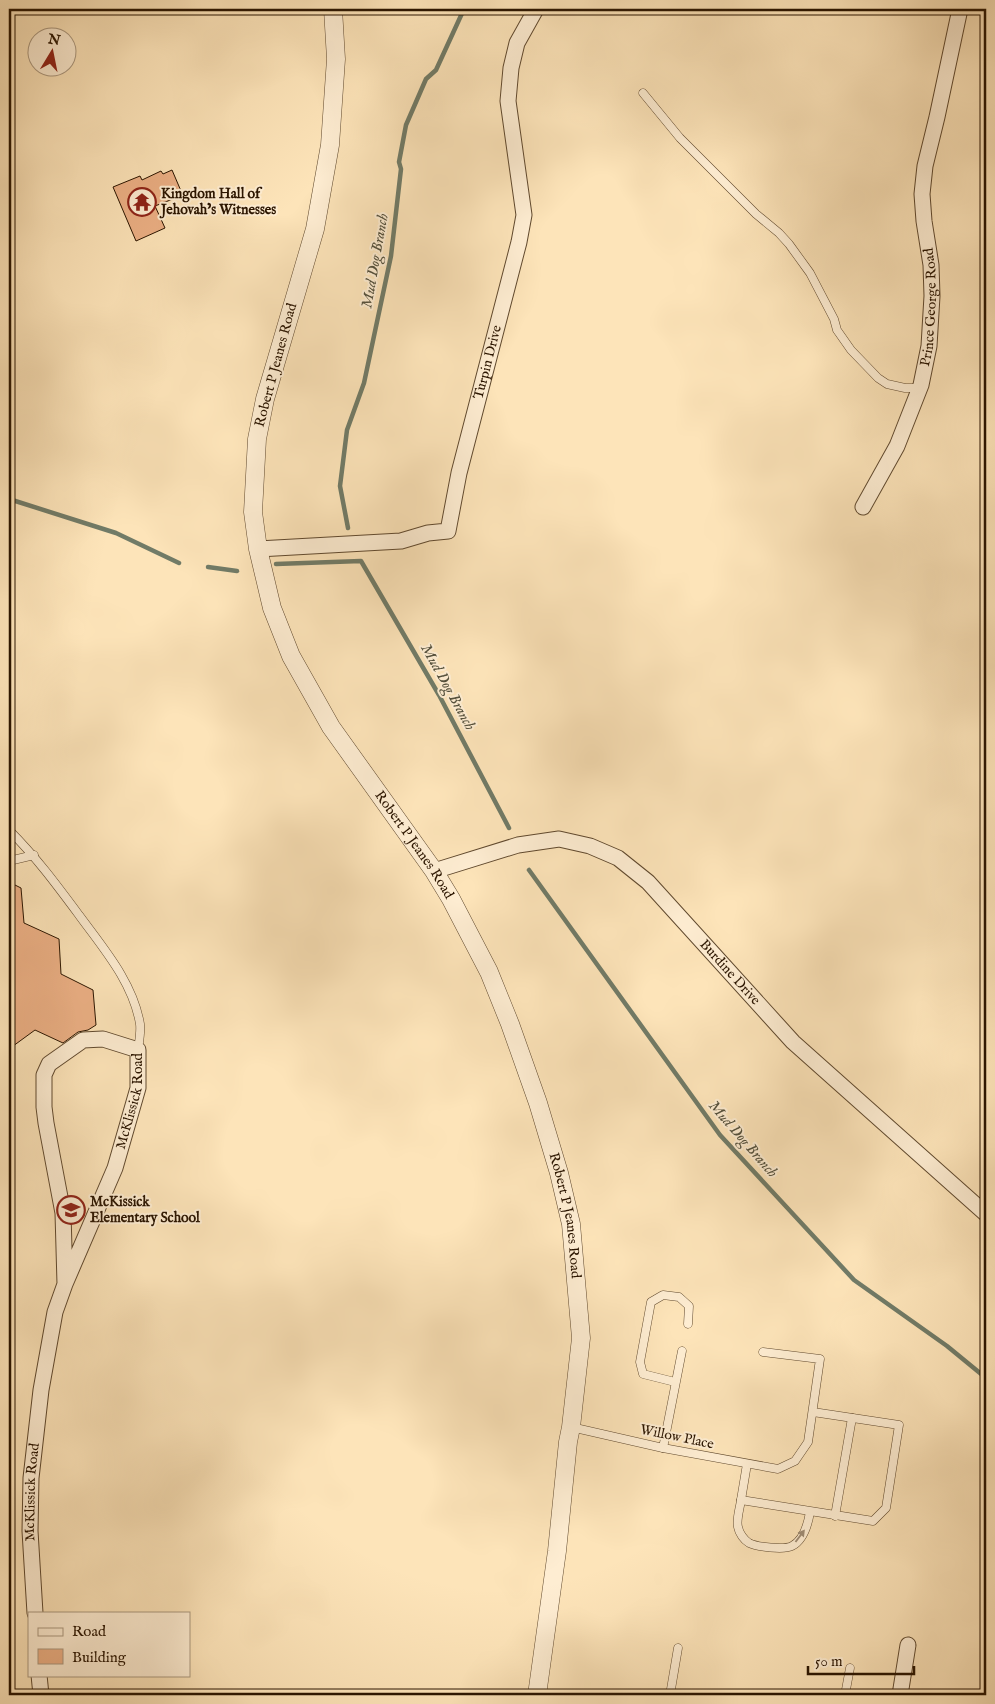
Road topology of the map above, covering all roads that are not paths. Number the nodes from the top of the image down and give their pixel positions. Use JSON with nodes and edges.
{"nodes":[{"id":1,"x":332,"y":9,"type":"edge"},
{"id":2,"x":536,"y":9,"type":"edge"},
{"id":3,"x":960,"y":9,"type":"edge"},
{"id":4,"x":643,"y":92,"type":"dead end"},
{"id":5,"x":921,"y":388,"type":"junction"},
{"id":6,"x":862,"y":507,"type":"dead end"},
{"id":7,"x":258,"y":549,"type":"junction"},
{"id":8,"x":9,"y":830,"type":"edge"},
{"id":9,"x":34,"y":855,"type":"junction"},
{"id":10,"x":9,"y":861,"type":"edge"},
{"id":11,"x":434,"y":871,"type":"junction"},
{"id":12,"x":138,"y":1050,"type":"junction"},
{"id":13,"x":986,"y":1214,"type":"edge"},
{"id":14,"x":65,"y":1284,"type":"junction"},
{"id":15,"x":688,"y":1324,"type":"dead end"},
{"id":16,"x":682,"y":1351,"type":"dead end"},
{"id":17,"x":763,"y":1352,"type":"dead end"},
{"id":18,"x":675,"y":1382,"type":"junction"},
{"id":19,"x":813,"y":1412,"type":"junction"},
{"id":20,"x":852,"y":1418,"type":"junction"},
{"id":21,"x":571,"y":1427,"type":"junction"},
{"id":22,"x":664,"y":1448,"type":"junction"},
{"id":23,"x":747,"y":1464,"type":"junction"},
{"id":24,"x":741,"y":1500,"type":"junction"},
{"id":25,"x":810,"y":1512,"type":"junction"},
{"id":26,"x":835,"y":1516,"type":"junction"},
{"id":27,"x":35,"y":1612,"type":"edge"},
{"id":28,"x":908,"y":1645,"type":"dead end"},
{"id":29,"x":678,"y":1648,"type":"dead end"},
{"id":30,"x":850,"y":1668,"type":"dead end"},
{"id":31,"x":39,"y":1676,"type":"edge"},
{"id":32,"x":41,"y":1695,"type":"edge"},
{"id":33,"x":537,"y":1695,"type":"edge"},
{"id":34,"x":670,"y":1695,"type":"edge"},
{"id":35,"x":845,"y":1695,"type":"edge"},
{"id":36,"x":900,"y":1695,"type":"edge"}],
"edges":[{"from":1,"to":7,"type":"street","name":"Robert P Jeanes Road"},
{"from":2,"to":7,"type":"street","name":"Turpin Drive"},
{"from":3,"to":5,"type":"street","name":"Prince George Road"},
{"from":4,"to":5,"type":"lane"},
{"from":5,"to":6,"type":"street","name":"Prince George Road"},
{"from":7,"to":11,"type":"street","name":"Robert P Jeanes Road"},
{"from":8,"to":9,"type":"lane"},
{"from":9,"to":10,"type":"lane"},
{"from":9,"to":12,"type":"lane"},
{"from":11,"to":13,"type":"street","name":"Burdine Drive"},
{"from":11,"to":21,"type":"street","name":"Robert P Jeanes Road"},
{"from":12,"to":14,"type":"street","name":"McKlissick Road"},
{"from":12,"to":14,"type":"street","name":"McKlissick Road"},
{"from":14,"to":27,"type":"street","name":"McKlissick Road"},
{"from":15,"to":18,"type":"lane"},
{"from":16,"to":18,"type":"lane"},
{"from":17,"to":19,"type":"lane"},
{"from":18,"to":22,"type":"lane"},
{"from":19,"to":20,"type":"lane"},
{"from":19,"to":23,"type":"lane","name":"Willow Place"},
{"from":20,"to":26,"type":"lane"},
{"from":20,"to":26,"type":"lane"},
{"from":21,"to":22,"type":"lane","name":"Willow Place"},
{"from":21,"to":33,"type":"street","name":"Robert P Jeanes Road"},
{"from":22,"to":23,"type":"lane","name":"Willow Place"},
{"from":23,"to":24,"type":"lane"},
{"from":24,"to":25,"type":"lane"},
{"from":24,"to":25,"type":"lane","one_way":true},
{"from":25,"to":26,"type":"lane"},
{"from":28,"to":36,"type":"street"},
{"from":29,"to":34,"type":"lane"},
{"from":30,"to":35,"type":"lane"},
{"from":31,"to":32,"type":"street"}]}
